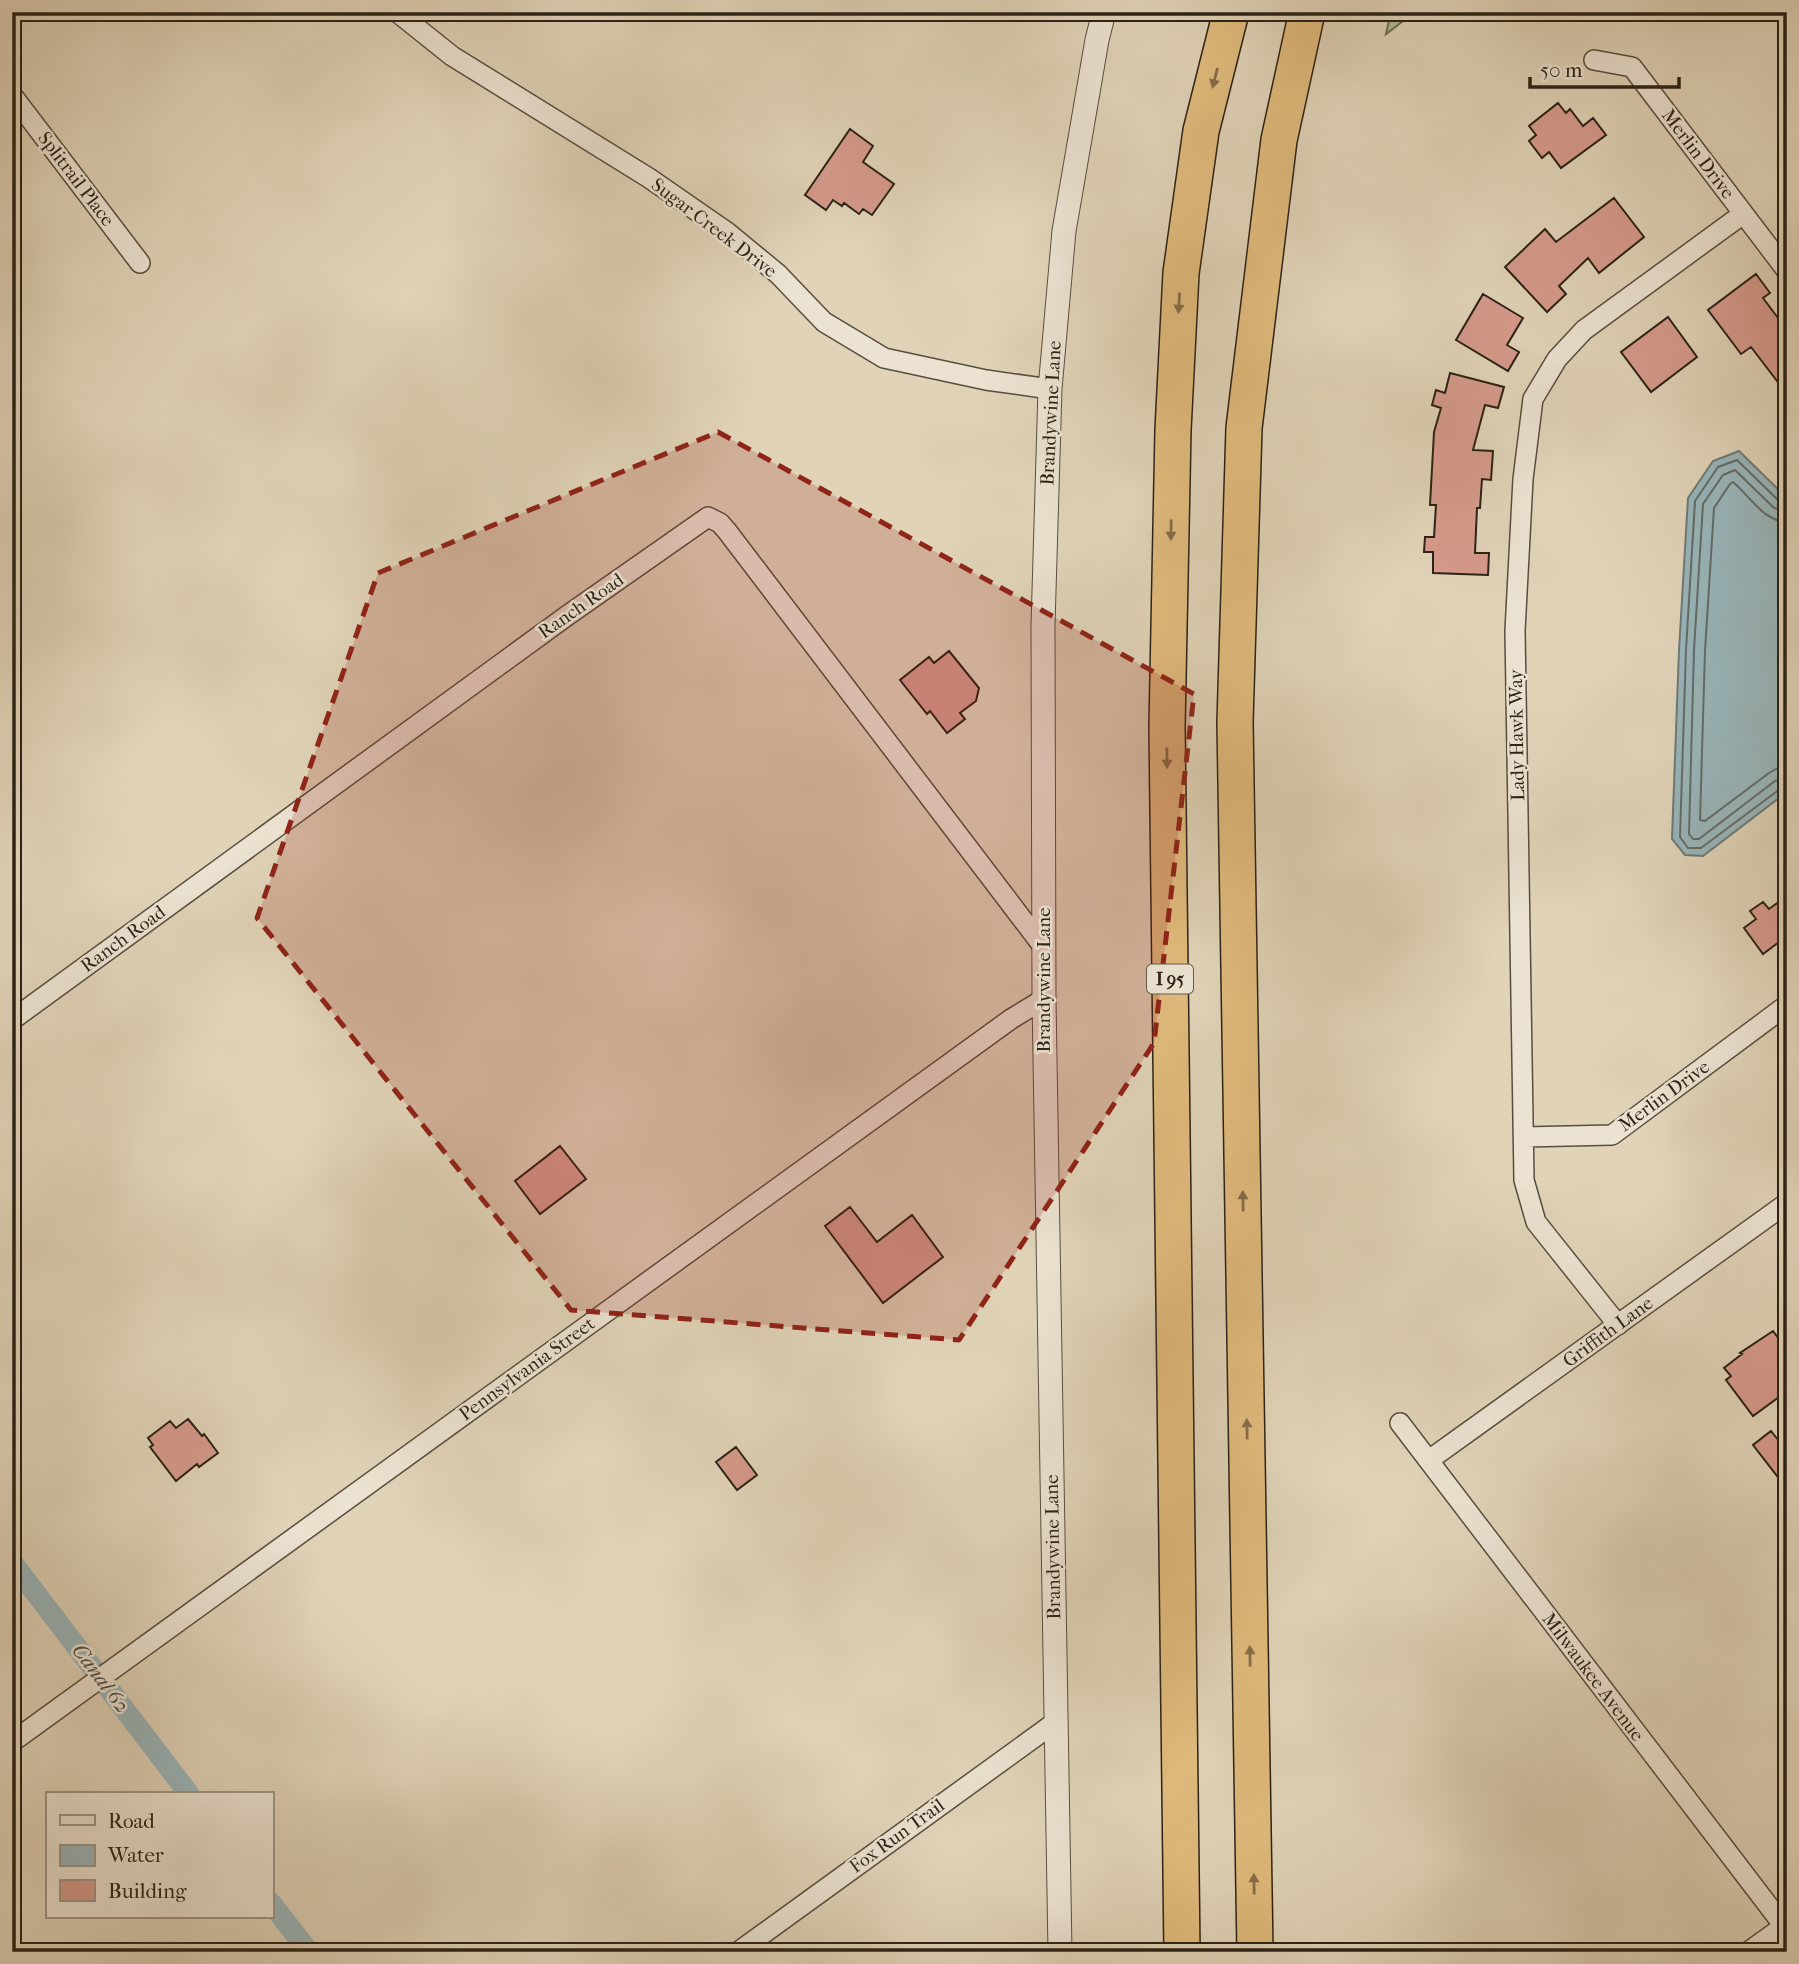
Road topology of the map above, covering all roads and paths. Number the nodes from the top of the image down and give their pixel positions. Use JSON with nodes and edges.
{"nodes":[{"id":1,"x":397,"y":12,"type":"edge"},
{"id":2,"x":1104,"y":12,"type":"edge"},
{"id":3,"x":1231,"y":12,"type":"edge"},
{"id":4,"x":1307,"y":12,"type":"edge"},
{"id":5,"x":1594,"y":60,"type":"dead end"},
{"id":6,"x":12,"y":95,"type":"edge"},
{"id":7,"x":1743,"y":214,"type":"junction"},
{"id":8,"x":141,"y":263,"type":"dead end"},
{"id":9,"x":1787,"y":271,"type":"edge"},
{"id":10,"x":1050,"y":389,"type":"junction"},
{"id":11,"x":1045,"y":949,"type":"junction"},
{"id":12,"x":1044,"y":999,"type":"junction"},
{"id":13,"x":1787,"y":1005,"type":"edge"},
{"id":14,"x":12,"y":1020,"type":"edge"},
{"id":15,"x":1524,"y":1137,"type":"junction"},
{"id":16,"x":1787,"y":1203,"type":"edge"},
{"id":17,"x":1618,"y":1325,"type":"junction"},
{"id":18,"x":1399,"y":1423,"type":"dead end"},
{"id":19,"x":1429,"y":1460,"type":"junction"},
{"id":20,"x":1057,"y":1721,"type":"junction"},
{"id":21,"x":12,"y":1742,"type":"edge"},
{"id":22,"x":1786,"y":1927,"type":"edge"},
{"id":23,"x":738,"y":1952,"type":"edge"},
{"id":24,"x":1060,"y":1952,"type":"edge"},
{"id":25,"x":1182,"y":1952,"type":"edge"},
{"id":26,"x":1255,"y":1952,"type":"edge"},
{"id":27,"x":1748,"y":1952,"type":"edge"}],
"edges":[{"from":1,"to":10,"type":"street","name":"Sugar Creek Drive"},
{"from":2,"to":10,"type":"street","name":"Brandywine Lane"},
{"from":3,"to":25,"type":"highway","number":"I 95","one_way":true},
{"from":26,"to":4,"type":"highway","one_way":true},
{"from":5,"to":7,"type":"street","name":"Merlin Drive"},
{"from":6,"to":8,"type":"street","name":"Splitrail Place"},
{"from":7,"to":9,"type":"street","name":"Merlin Drive"},
{"from":7,"to":15,"type":"street","name":"Lady Hawk Way"},
{"from":10,"to":11,"type":"street","name":"Brandywine Lane"},
{"from":11,"to":12,"type":"street","name":"Brandywine Lane"},
{"from":11,"to":14,"type":"street","name":"Ranch Road"},
{"from":12,"to":20,"type":"street","name":"Brandywine Lane"},
{"from":12,"to":21,"type":"street","name":"Pennsylvania Street"},
{"from":13,"to":15,"type":"street","name":"Merlin Drive"},
{"from":15,"to":17,"type":"street","name":"Lady Hawk Way"},
{"from":16,"to":17,"type":"street","name":"Griffith Lane"},
{"from":17,"to":19,"type":"street","name":"Griffith Lane"},
{"from":18,"to":19,"type":"street","name":"Milwaukee Avenue"},
{"from":19,"to":22,"type":"street","name":"Milwaukee Avenue"},
{"from":20,"to":23,"type":"street","name":"Fox Run Trail"},
{"from":20,"to":24,"type":"street","name":"Brandywine Lane"},
{"from":22,"to":27,"type":"street"}]}
